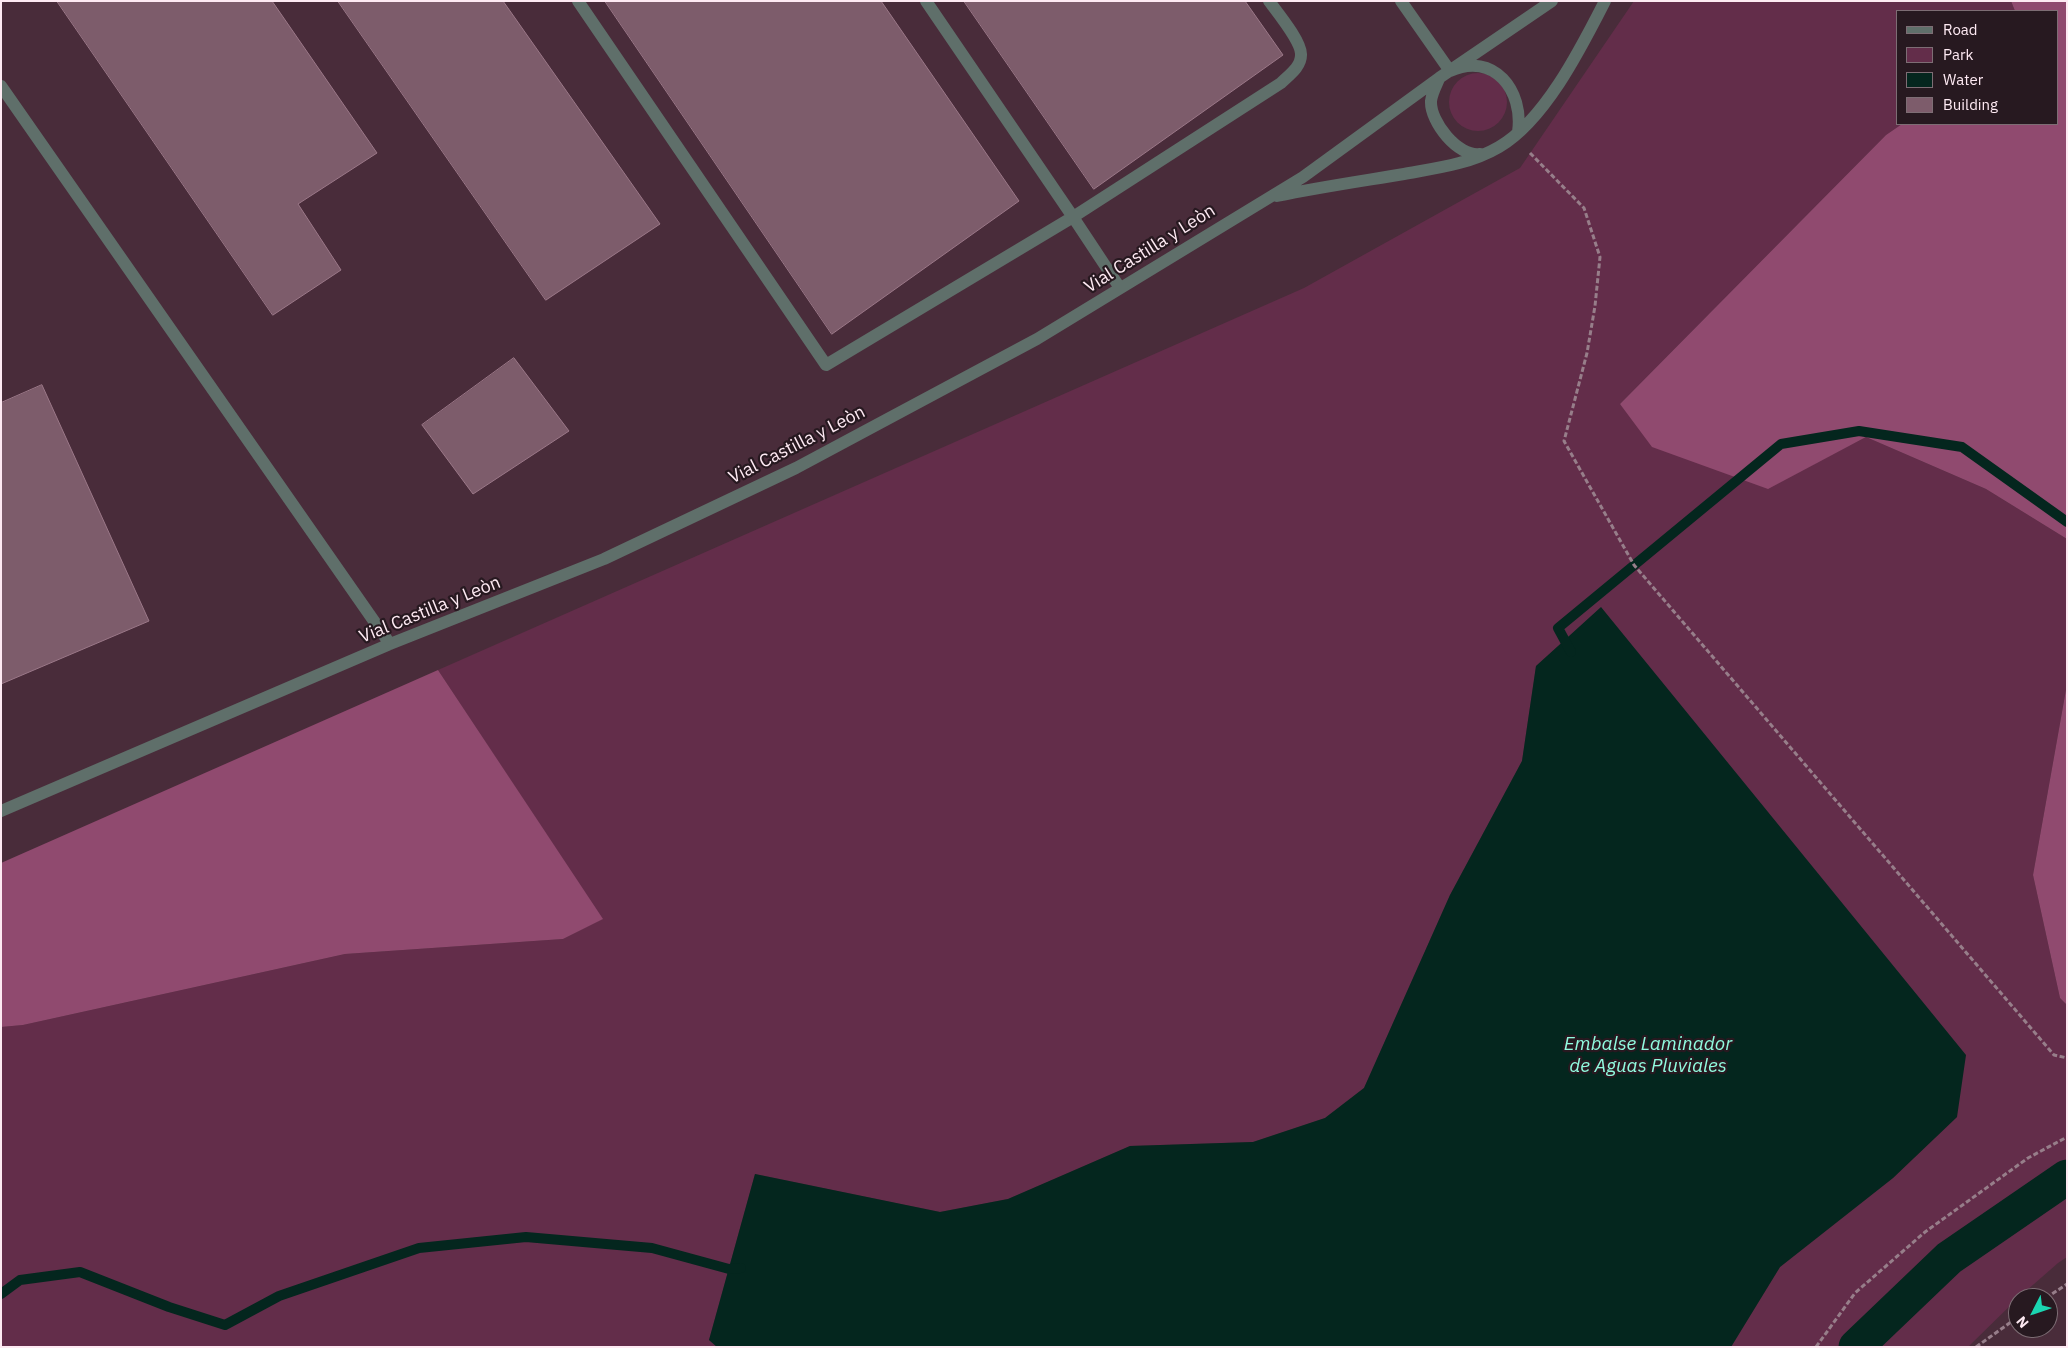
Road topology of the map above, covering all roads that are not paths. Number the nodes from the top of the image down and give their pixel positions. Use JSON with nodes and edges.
{"nodes":[{"id":1,"x":578,"y":1,"type":"edge"},
{"id":2,"x":926,"y":1,"type":"edge"},
{"id":3,"x":1269,"y":1,"type":"edge"},
{"id":4,"x":1401,"y":1,"type":"edge"},
{"id":5,"x":1552,"y":1,"type":"edge"},
{"id":6,"x":1604,"y":1,"type":"edge"},
{"id":7,"x":1450,"y":71,"type":"junction"},
{"id":8,"x":1439,"y":78,"type":"junction"},
{"id":9,"x":1,"y":86,"type":"edge"},
{"id":10,"x":1517,"y":137,"type":"junction"},
{"id":11,"x":1484,"y":154,"type":"junction"},
{"id":12,"x":1268,"y":198,"type":"junction"},
{"id":13,"x":1073,"y":217,"type":"junction"},
{"id":14,"x":1120,"y":288,"type":"junction"},
{"id":15,"x":390,"y":644,"type":"junction"},
{"id":16,"x":1,"y":811,"type":"edge"}],
"edges":[{"from":1,"to":13,"type":"lane"},
{"from":2,"to":13,"type":"lane"},
{"from":3,"to":13,"type":"lane"},
{"from":4,"to":7,"type":"lane"},
{"from":5,"to":7,"type":"lane","name":"Vial Castilla y Leòn"},
{"from":6,"to":10,"type":"lane"},
{"from":7,"to":8,"type":"lane","name":"Vial Castilla y Leòn"},
{"from":7,"to":10,"type":"lane"},
{"from":8,"to":11,"type":"lane"},
{"from":8,"to":12,"type":"lane","name":"Vial Castilla y Leòn"},
{"from":9,"to":15,"type":"lane"},
{"from":10,"to":11,"type":"lane"},
{"from":11,"to":12,"type":"lane"},
{"from":12,"to":14,"type":"lane","name":"Vial Castilla y Leòn"},
{"from":13,"to":14,"type":"lane"},
{"from":14,"to":15,"type":"lane","name":"Vial Castilla y Leòn"},
{"from":15,"to":16,"type":"lane","name":"Vial Castilla y Leòn"}]}
